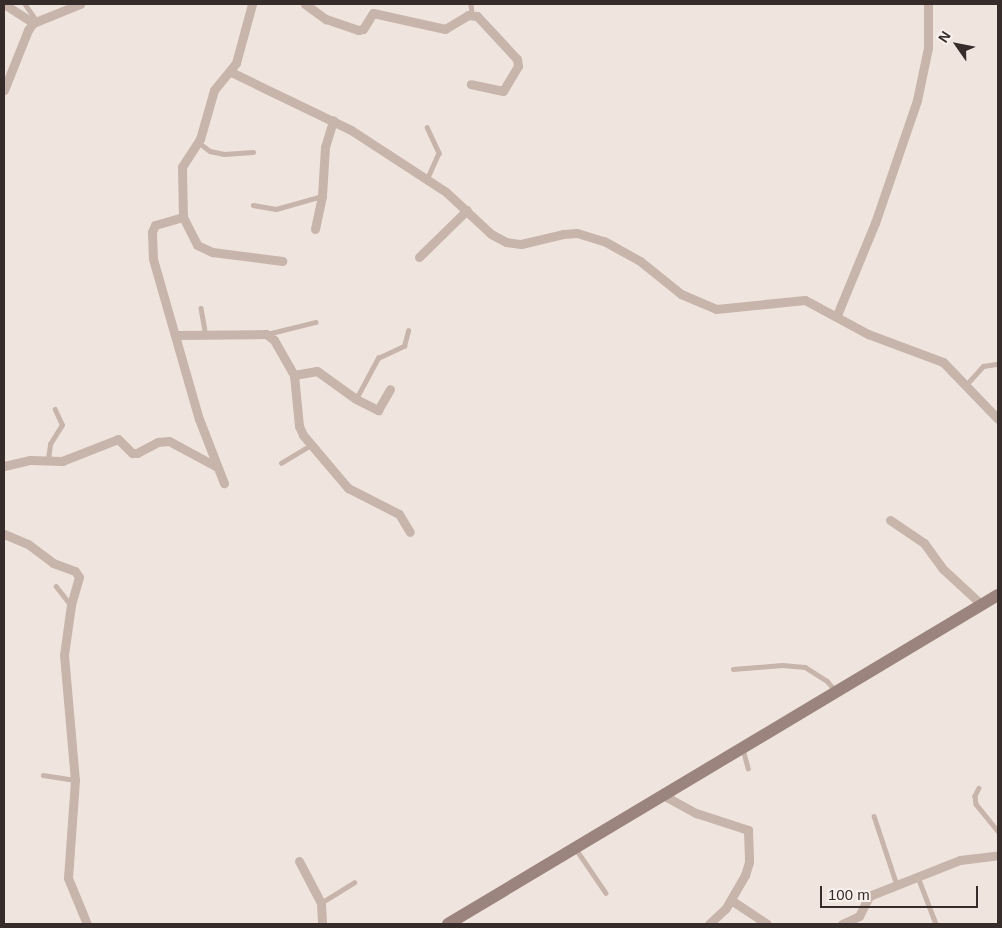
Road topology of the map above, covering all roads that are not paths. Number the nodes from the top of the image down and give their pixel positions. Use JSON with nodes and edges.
{"nodes":[{"id":1,"x":4,"y":4,"type":"edge"},
{"id":2,"x":25,"y":4,"type":"edge"},
{"id":3,"x":80,"y":4,"type":"edge"},
{"id":4,"x":252,"y":4,"type":"edge"},
{"id":5,"x":305,"y":4,"type":"edge"},
{"id":6,"x":471,"y":4,"type":"edge"},
{"id":7,"x":928,"y":4,"type":"edge"},
{"id":8,"x":472,"y":14,"type":"junction"},
{"id":9,"x":35,"y":21,"type":"junction"},
{"id":10,"x":231,"y":72,"type":"junction"},
{"id":11,"x":6,"y":73,"type":"edge"},
{"id":12,"x":471,"y":84,"type":"dead end"},
{"id":13,"x":4,"y":90,"type":"edge"},
{"id":14,"x":333,"y":120,"type":"junction"},
{"id":15,"x":427,"y":127,"type":"dead end"},
{"id":16,"x":198,"y":142,"type":"junction"},
{"id":17,"x":253,"y":152,"type":"dead end"},
{"id":18,"x":427,"y":180,"type":"junction"},
{"id":19,"x":322,"y":196,"type":"junction"},
{"id":20,"x":253,"y":205,"type":"dead end"},
{"id":21,"x":467,"y":210,"type":"junction"},
{"id":22,"x":183,"y":217,"type":"junction"},
{"id":23,"x":315,"y":229,"type":"dead end"},
{"id":24,"x":420,"y":258,"type":"dead end"},
{"id":25,"x":282,"y":261,"type":"dead end"},
{"id":26,"x":201,"y":308,"type":"dead end"},
{"id":27,"x":837,"y":315,"type":"junction"},
{"id":28,"x":316,"y":322,"type":"dead end"},
{"id":29,"x":408,"y":331,"type":"dead end"},
{"id":30,"x":266,"y":334,"type":"junction"},
{"id":31,"x":176,"y":335,"type":"junction"},
{"id":32,"x":206,"y":335,"type":"junction"},
{"id":33,"x":998,"y":364,"type":"edge"},
{"id":34,"x":294,"y":375,"type":"junction"},
{"id":35,"x":966,"y":385,"type":"junction"},
{"id":36,"x":390,"y":389,"type":"dead end"},
{"id":37,"x":356,"y":399,"type":"junction"},
{"id":38,"x":55,"y":410,"type":"dead end"},
{"id":39,"x":998,"y":419,"type":"edge"},
{"id":40,"x":311,"y":445,"type":"junction"},
{"id":41,"x":48,"y":460,"type":"junction"},
{"id":42,"x":281,"y":463,"type":"dead end"},
{"id":43,"x":4,"y":466,"type":"edge"},
{"id":44,"x":217,"y":467,"type":"junction"},
{"id":45,"x":224,"y":483,"type":"dead end"},
{"id":46,"x":890,"y":520,"type":"dead end"},
{"id":47,"x":410,"y":532,"type":"dead end"},
{"id":48,"x":4,"y":534,"type":"edge"},
{"id":49,"x":56,"y":586,"type":"dead end"},
{"id":50,"x":998,"y":595,"type":"edge"},
{"id":51,"x":70,"y":605,"type":"junction"},
{"id":52,"x":982,"y":605,"type":"junction"},
{"id":53,"x":733,"y":669,"type":"dead end"},
{"id":54,"x":837,"y":692,"type":"junction"},
{"id":55,"x":743,"y":748,"type":"junction"},
{"id":56,"x":748,"y":768,"type":"dead end"},
{"id":57,"x":43,"y":775,"type":"dead end"},
{"id":58,"x":75,"y":780,"type":"junction"},
{"id":59,"x":979,"y":788,"type":"dead end"},
{"id":60,"x":663,"y":795,"type":"junction"},
{"id":61,"x":874,"y":816,"type":"dead end"},
{"id":62,"x":998,"y":831,"type":"edge"},
{"id":63,"x":575,"y":848,"type":"junction"},
{"id":64,"x":998,"y":855,"type":"edge"},
{"id":65,"x":299,"y":861,"type":"dead end"},
{"id":66,"x":918,"y":877,"type":"junction"},
{"id":67,"x":354,"y":882,"type":"dead end"},
{"id":68,"x":897,"y":885,"type":"junction"},
{"id":69,"x":606,"y":893,"type":"dead end"},
{"id":70,"x":731,"y":900,"type":"junction"},
{"id":71,"x":321,"y":902,"type":"junction"},
{"id":72,"x":87,"y":924,"type":"edge"},
{"id":73,"x":322,"y":924,"type":"edge"},
{"id":74,"x":448,"y":924,"type":"edge"},
{"id":75,"x":708,"y":924,"type":"edge"},
{"id":76,"x":767,"y":924,"type":"edge"},
{"id":77,"x":842,"y":924,"type":"edge"},
{"id":78,"x":936,"y":924,"type":"edge"}],
"edges":[{"from":1,"to":9,"type":"street"},
{"from":2,"to":9,"type":"lane"},
{"from":3,"to":9,"type":"street"},
{"from":4,"to":10,"type":"street"},
{"from":5,"to":8,"type":"street"},
{"from":6,"to":8,"type":"lane"},
{"from":7,"to":27,"type":"street"},
{"from":8,"to":12,"type":"street"},
{"from":9,"to":11,"type":"street"},
{"from":10,"to":14,"type":"street"},
{"from":10,"to":16,"type":"street"},
{"from":11,"to":13,"type":"street"},
{"from":14,"to":18,"type":"street"},
{"from":14,"to":19,"type":"street"},
{"from":15,"to":18,"type":"lane"},
{"from":16,"to":17,"type":"lane"},
{"from":16,"to":22,"type":"street"},
{"from":18,"to":21,"type":"street"},
{"from":19,"to":20,"type":"lane"},
{"from":19,"to":23,"type":"street"},
{"from":21,"to":24,"type":"street"},
{"from":21,"to":27,"type":"street"},
{"from":22,"to":25,"type":"street"},
{"from":22,"to":31,"type":"street"},
{"from":26,"to":32,"type":"lane"},
{"from":27,"to":35,"type":"street"},
{"from":28,"to":30,"type":"lane"},
{"from":29,"to":37,"type":"lane"},
{"from":30,"to":32,"type":"street"},
{"from":30,"to":34,"type":"street"},
{"from":31,"to":32,"type":"street"},
{"from":31,"to":44,"type":"street"},
{"from":33,"to":35,"type":"lane"},
{"from":34,"to":37,"type":"street"},
{"from":34,"to":40,"type":"street"},
{"from":35,"to":39,"type":"street"},
{"from":36,"to":37,"type":"street"},
{"from":38,"to":41,"type":"lane"},
{"from":40,"to":42,"type":"lane"},
{"from":40,"to":47,"type":"street"},
{"from":41,"to":43,"type":"street"},
{"from":41,"to":44,"type":"street"},
{"from":44,"to":45,"type":"street"},
{"from":46,"to":52,"type":"street"},
{"from":48,"to":51,"type":"street"},
{"from":49,"to":51,"type":"lane"},
{"from":50,"to":52,"type":"street"},
{"from":51,"to":58,"type":"street"},
{"from":52,"to":54,"type":"street"},
{"from":53,"to":54,"type":"lane"},
{"from":54,"to":55,"type":"street"},
{"from":55,"to":56,"type":"lane"},
{"from":55,"to":60,"type":"street"},
{"from":57,"to":58,"type":"lane"},
{"from":58,"to":72,"type":"street"},
{"from":59,"to":62,"type":"lane"},
{"from":60,"to":63,"type":"street"},
{"from":60,"to":70,"type":"street"},
{"from":61,"to":68,"type":"lane"},
{"from":63,"to":69,"type":"lane"},
{"from":63,"to":74,"type":"street"},
{"from":64,"to":66,"type":"street"},
{"from":65,"to":71,"type":"street"},
{"from":66,"to":68,"type":"street"},
{"from":66,"to":78,"type":"lane"},
{"from":67,"to":71,"type":"lane"},
{"from":68,"to":77,"type":"street"},
{"from":70,"to":75,"type":"street"},
{"from":70,"to":76,"type":"street"},
{"from":71,"to":73,"type":"street"}]}
